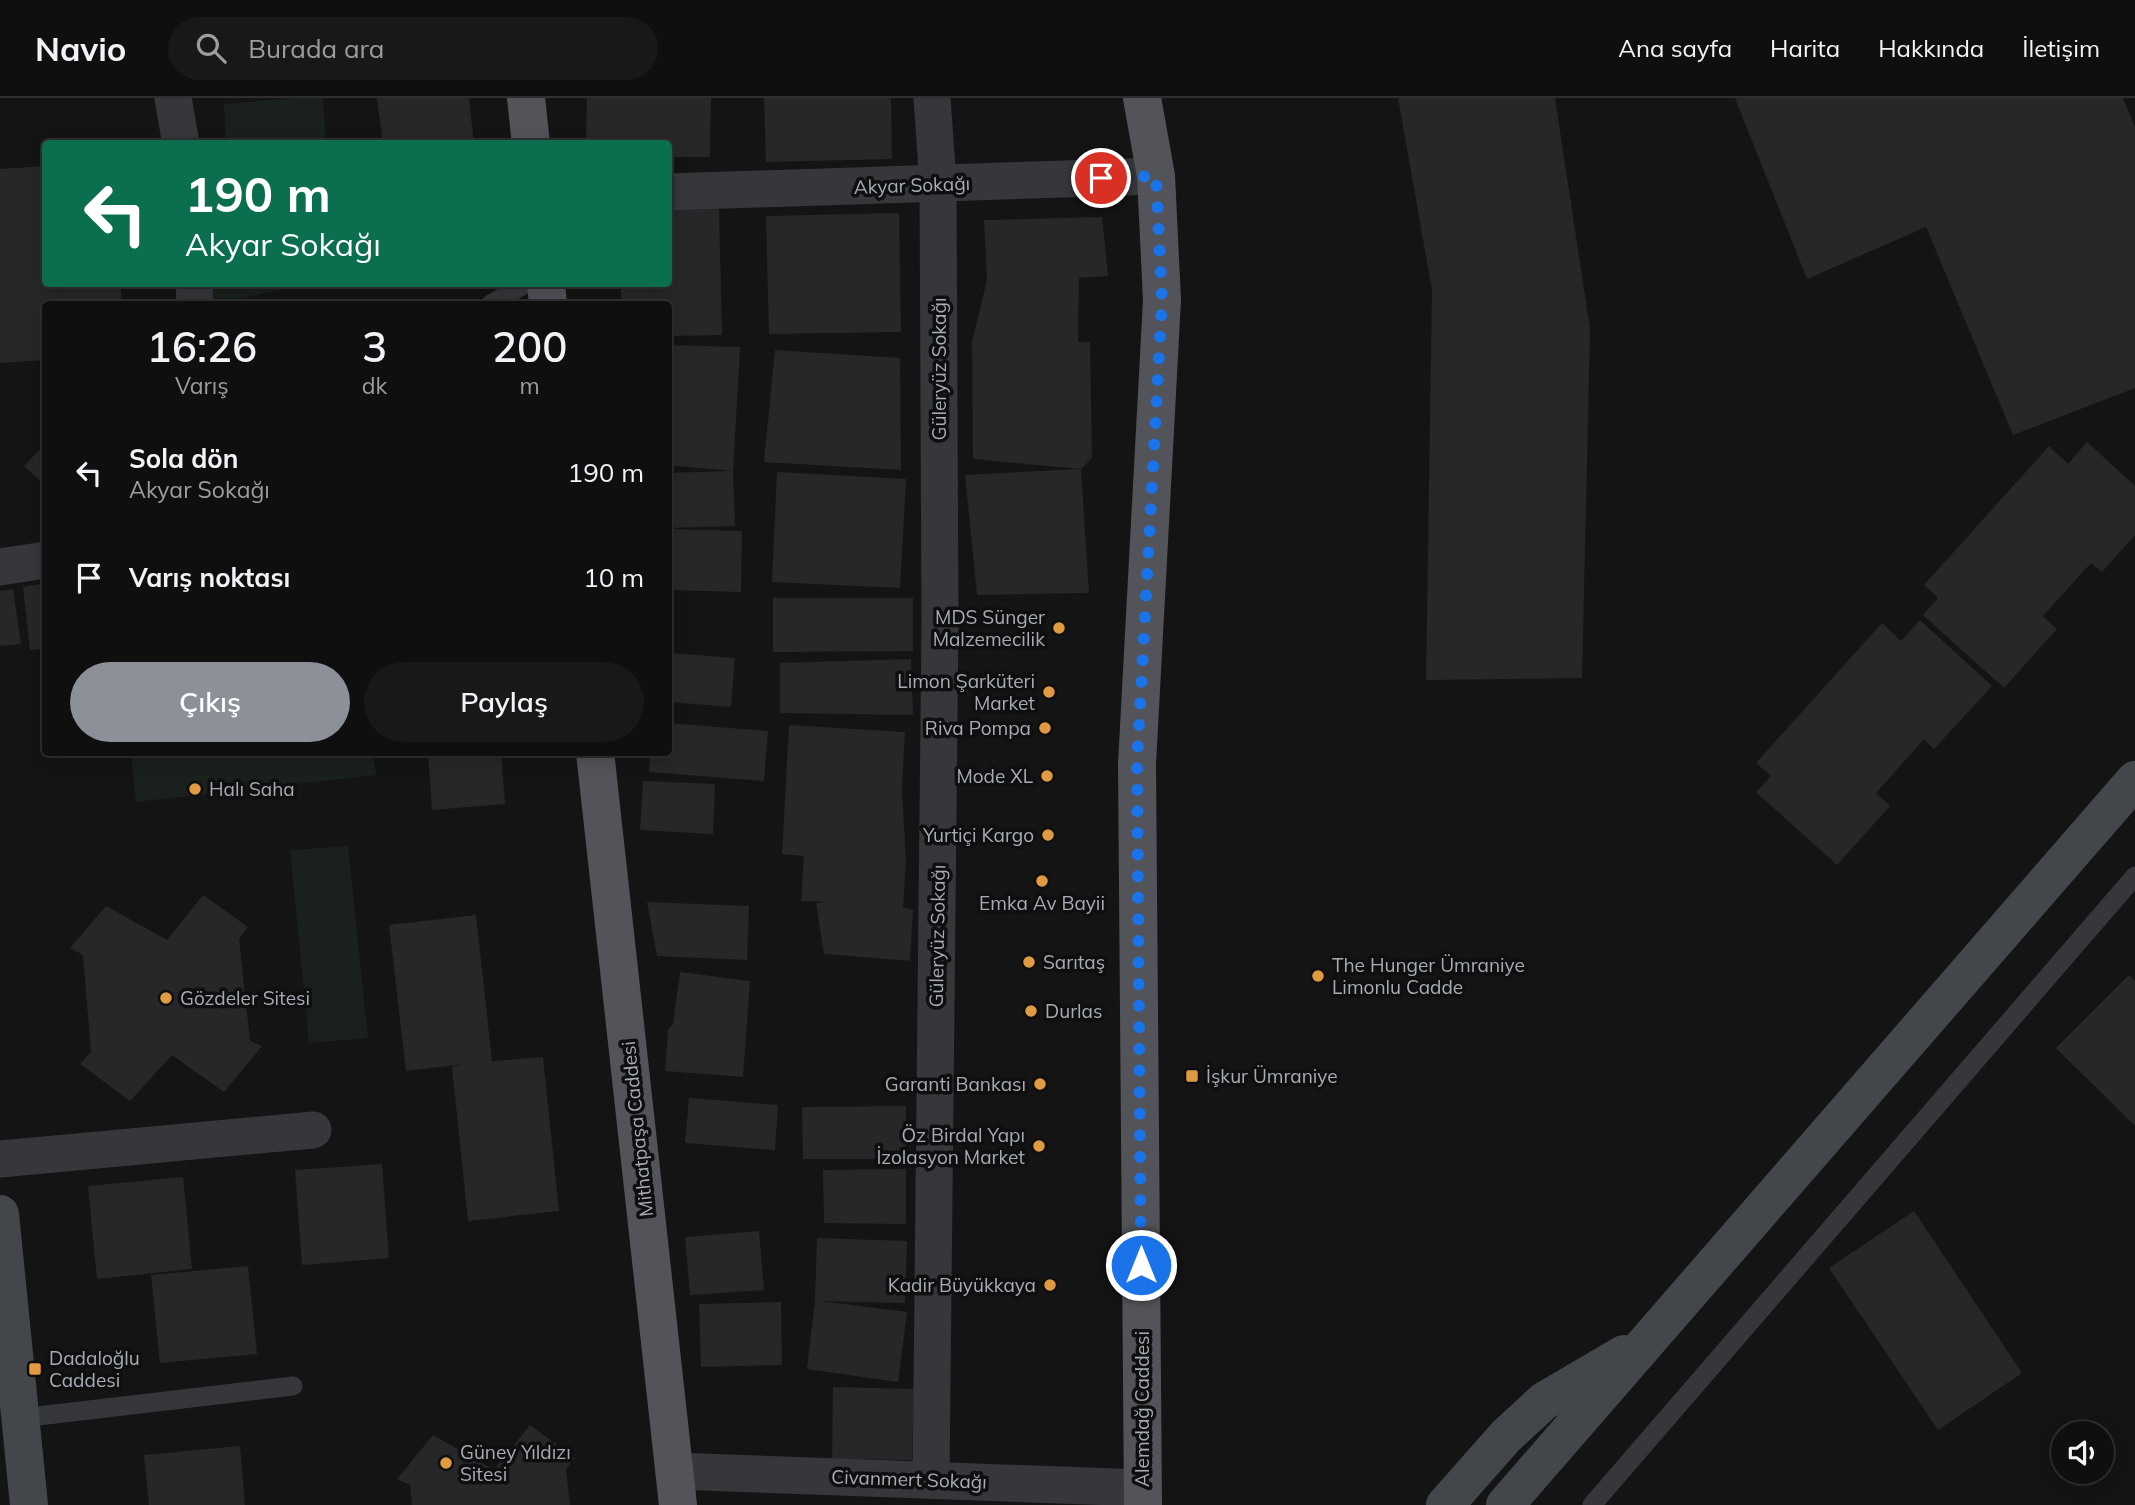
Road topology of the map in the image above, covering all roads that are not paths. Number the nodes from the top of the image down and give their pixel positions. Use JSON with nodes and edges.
{"nodes":[{"id":1,"x":173,"y":98,"type":"edge"},
{"id":2,"x":526,"y":98,"type":"edge"},
{"id":3,"x":932,"y":98,"type":"edge"},
{"id":4,"x":1142,"y":98,"type":"edge"},
{"id":5,"x":180,"y":140,"type":"edge"},
{"id":6,"x":531,"y":140,"type":"edge"},
{"id":7,"x":1156,"y":176,"type":"junction"},
{"id":8,"x":938,"y":184,"type":"junction"},
{"id":9,"x":672,"y":192,"type":"edge"},
{"id":10,"x":520,"y":287,"type":"edge"},
{"id":11,"x":496,"y":301,"type":"edge"},
{"id":12,"x":42,"y":561,"type":"edge"},
{"id":13,"x":0,"y":566,"type":"edge"},
{"id":14,"x":595,"y":756,"type":"edge"},
{"id":15,"x":2135,"y":780,"type":"edge"},
{"id":16,"x":2135,"y":876,"type":"edge"},
{"id":17,"x":313,"y":1130,"type":"dead end"},
{"id":18,"x":0,"y":1159,"type":"edge"},
{"id":19,"x":0,"y":1214,"type":"edge"},
{"id":20,"x":6,"y":1342,"type":"edge"},
{"id":21,"x":1648,"y":1342,"type":"junction"},
{"id":22,"x":293,"y":1386,"type":"dead end"},
{"id":23,"x":21,"y":1418,"type":"junction"},
{"id":24,"x":13,"y":1467,"type":"edge"},
{"id":25,"x":931,"y":1480,"type":"junction"},
{"id":26,"x":676,"y":1488,"type":"edge"},
{"id":27,"x":1143,"y":1496,"type":"edge"},
{"id":28,"x":29,"y":1505,"type":"edge"},
{"id":29,"x":1445,"y":1505,"type":"edge"},
{"id":30,"x":1505,"y":1505,"type":"edge"},
{"id":31,"x":1592,"y":1505,"type":"edge"}],
"edges":[{"from":1,"to":5,"type":"street"},
{"from":2,"to":6,"type":"main road"},
{"from":3,"to":8,"type":"street","name":"Güleryüz Sokağı"},
{"from":4,"to":7,"type":"main road","name":"Alemdağ Caddesi"},
{"from":7,"to":8,"type":"street","name":"Akyar Sokağı"},
{"from":7,"to":27,"type":"main road","name":"Alemdağ Caddesi"},
{"from":8,"to":9,"type":"street","name":"Akyar Sokağı"},
{"from":8,"to":25,"type":"street","name":"Güleryüz Sokağı"},
{"from":10,"to":11,"type":"lane"},
{"from":12,"to":13,"type":"street"},
{"from":14,"to":26,"type":"main road","name":"Mithatpaşa Caddesi"},
{"from":15,"to":21,"type":"street"},
{"from":16,"to":31,"type":"lane"},
{"from":17,"to":18,"type":"street"},
{"from":19,"to":20,"type":"street"},
{"from":20,"to":23,"type":"street"},
{"from":21,"to":29,"type":"street"},
{"from":21,"to":30,"type":"street"},
{"from":22,"to":23,"type":"lane"},
{"from":23,"to":24,"type":"street"},
{"from":24,"to":28,"type":"street"},
{"from":25,"to":26,"type":"street","name":"Civanmert Sokağı"},
{"from":25,"to":27,"type":"street","name":"Civanmert Sokağı"}]}
